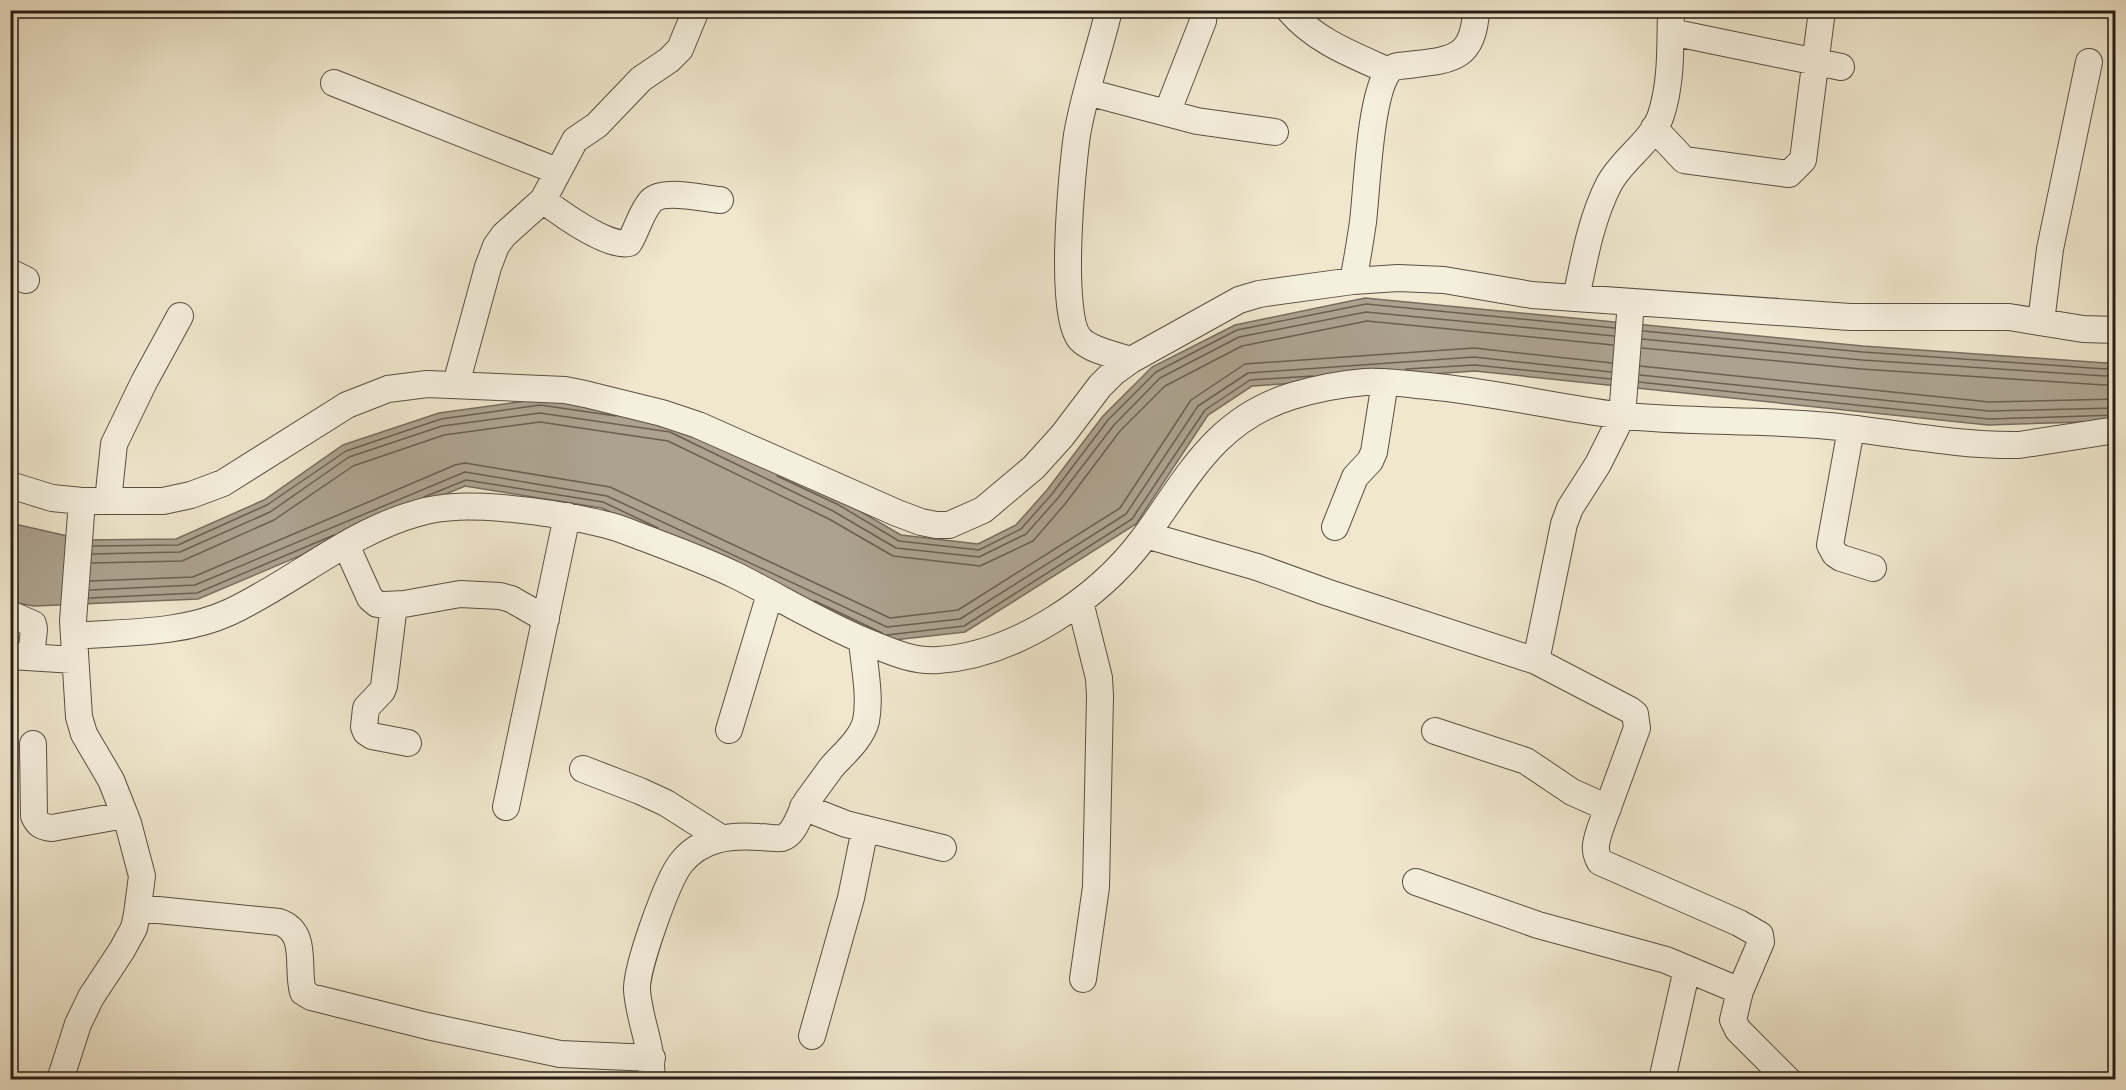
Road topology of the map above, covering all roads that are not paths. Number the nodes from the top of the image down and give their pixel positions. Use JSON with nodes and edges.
{"nodes":[{"id":1,"x":696,"y":10,"type":"edge"},
{"id":2,"x":1109,"y":10,"type":"edge"},
{"id":3,"x":1204,"y":10,"type":"edge"},
{"id":4,"x":1289,"y":10,"type":"edge"},
{"id":5,"x":1476,"y":10,"type":"edge"},
{"id":6,"x":1822,"y":10,"type":"edge"},
{"id":7,"x":1671,"y":21,"type":"edge"},
{"id":8,"x":1815,"y":62,"type":"junction"},
{"id":9,"x":2089,"y":62,"type":"dead end"},
{"id":10,"x":1841,"y":67,"type":"dead end"},
{"id":11,"x":1389,"y":71,"type":"junction"},
{"id":12,"x":334,"y":83,"type":"dead end"},
{"id":13,"x":1087,"y":92,"type":"junction"},
{"id":14,"x":1167,"y":112,"type":"junction"},
{"id":15,"x":1654,"y":128,"type":"junction"},
{"id":16,"x":1275,"y":132,"type":"dead end"},
{"id":17,"x":557,"y":171,"type":"junction"},
{"id":18,"x":543,"y":200,"type":"junction"},
{"id":19,"x":720,"y":201,"type":"dead end"},
{"id":20,"x":1353,"y":281,"type":"junction"},
{"id":21,"x":1576,"y":298,"type":"junction"},
{"id":22,"x":1630,"y":307,"type":"junction"},
{"id":23,"x":180,"y":316,"type":"dead end"},
{"id":24,"x":2041,"y":322,"type":"junction"},
{"id":25,"x":2115,"y":330,"type":"edge"},
{"id":26,"x":1131,"y":360,"type":"junction"},
{"id":27,"x":1385,"y":382,"type":"junction"},
{"id":28,"x":456,"y":384,"type":"junction"},
{"id":29,"x":1623,"y":412,"type":"junction"},
{"id":30,"x":1851,"y":429,"type":"junction"},
{"id":31,"x":2115,"y":430,"type":"edge"},
{"id":32,"x":10,"y":485,"type":"edge"},
{"id":33,"x":108,"y":501,"type":"junction"},
{"id":34,"x":81,"y":509,"type":"junction"},
{"id":35,"x":567,"y":516,"type":"junction"},
{"id":36,"x":1335,"y":527,"type":"dead end"},
{"id":37,"x":1146,"y":535,"type":"junction"},
{"id":38,"x":346,"y":545,"type":"junction"},
{"id":39,"x":1873,"y":568,"type":"dead end"},
{"id":40,"x":770,"y":594,"type":"junction"},
{"id":41,"x":1080,"y":602,"type":"junction"},
{"id":42,"x":394,"y":605,"type":"junction"},
{"id":43,"x":10,"y":614,"type":"edge"},
{"id":44,"x":546,"y":619,"type":"junction"},
{"id":45,"x":74,"y":639,"type":"junction"},
{"id":46,"x":862,"y":640,"type":"junction"},
{"id":47,"x":21,"y":656,"type":"edge"},
{"id":48,"x":1536,"y":661,"type":"junction"},
{"id":49,"x":729,"y":730,"type":"dead end"},
{"id":50,"x":1435,"y":731,"type":"dead end"},
{"id":51,"x":408,"y":743,"type":"dead end"},
{"id":52,"x":33,"y":744,"type":"dead end"},
{"id":53,"x":583,"y":769,"type":"dead end"},
{"id":54,"x":506,"y":807,"type":"dead end"},
{"id":55,"x":803,"y":807,"type":"junction"},
{"id":56,"x":1608,"y":808,"type":"junction"},
{"id":57,"x":125,"y":815,"type":"junction"},
{"id":58,"x":865,"y":830,"type":"junction"},
{"id":59,"x":721,"y":838,"type":"junction"},
{"id":60,"x":943,"y":848,"type":"dead end"},
{"id":61,"x":1416,"y":882,"type":"dead end"},
{"id":62,"x":138,"y":908,"type":"junction"},
{"id":63,"x":1688,"y":969,"type":"junction"},
{"id":64,"x":1083,"y":979,"type":"dead end"},
{"id":65,"x":1740,"y":991,"type":"junction"},
{"id":66,"x":812,"y":1036,"type":"dead end"},
{"id":67,"x":651,"y":1069,"type":"edge"},
{"id":68,"x":60,"y":1080,"type":"edge"},
{"id":69,"x":1662,"y":1080,"type":"edge"},
{"id":70,"x":1788,"y":1080,"type":"edge"}],
"edges":[{"from":1,"to":17,"type":"street"},
{"from":2,"to":13,"type":"street"},
{"from":3,"to":14,"type":"street"},
{"from":4,"to":11,"type":"street"},
{"from":5,"to":11,"type":"street"},
{"from":6,"to":8,"type":"street"},
{"from":7,"to":8,"type":"street"},
{"from":7,"to":15,"type":"street"},
{"from":8,"to":10,"type":"street"},
{"from":8,"to":15,"type":"street"},
{"from":9,"to":24,"type":"street"},
{"from":11,"to":20,"type":"street"},
{"from":12,"to":17,"type":"street"},
{"from":13,"to":14,"type":"street"},
{"from":13,"to":26,"type":"street"},
{"from":14,"to":16,"type":"street"},
{"from":15,"to":21,"type":"street"},
{"from":17,"to":18,"type":"street"},
{"from":18,"to":19,"type":"street"},
{"from":18,"to":28,"type":"street"},
{"from":20,"to":21,"type":"street"},
{"from":20,"to":26,"type":"street"},
{"from":21,"to":22,"type":"street"},
{"from":22,"to":24,"type":"street"},
{"from":22,"to":29,"type":"street"},
{"from":23,"to":33,"type":"street"},
{"from":24,"to":25,"type":"street"},
{"from":26,"to":28,"type":"street"},
{"from":27,"to":29,"type":"street"},
{"from":27,"to":36,"type":"street"},
{"from":27,"to":37,"type":"street"},
{"from":28,"to":33,"type":"street"},
{"from":29,"to":30,"type":"street"},
{"from":29,"to":48,"type":"street"},
{"from":30,"to":31,"type":"street"},
{"from":30,"to":39,"type":"street"},
{"from":32,"to":34,"type":"street"},
{"from":33,"to":34,"type":"street"},
{"from":34,"to":45,"type":"street"},
{"from":35,"to":38,"type":"street"},
{"from":35,"to":40,"type":"street"},
{"from":35,"to":44,"type":"street"},
{"from":37,"to":41,"type":"street"},
{"from":37,"to":48,"type":"street"},
{"from":38,"to":42,"type":"street"},
{"from":38,"to":45,"type":"street"},
{"from":40,"to":46,"type":"street"},
{"from":40,"to":49,"type":"street"},
{"from":41,"to":46,"type":"street"},
{"from":41,"to":64,"type":"street"},
{"from":42,"to":44,"type":"street"},
{"from":42,"to":51,"type":"street"},
{"from":43,"to":47,"type":"street"},
{"from":44,"to":54,"type":"street"},
{"from":45,"to":47,"type":"street"},
{"from":45,"to":57,"type":"street"},
{"from":46,"to":55,"type":"street"},
{"from":48,"to":56,"type":"street"},
{"from":50,"to":56,"type":"street"},
{"from":52,"to":57,"type":"street"},
{"from":53,"to":59,"type":"street"},
{"from":55,"to":58,"type":"street"},
{"from":55,"to":59,"type":"street"},
{"from":56,"to":65,"type":"street"},
{"from":57,"to":62,"type":"street"},
{"from":58,"to":60,"type":"street"},
{"from":58,"to":66,"type":"street"},
{"from":59,"to":67,"type":"street"},
{"from":61,"to":63,"type":"street"},
{"from":62,"to":67,"type":"street"},
{"from":62,"to":68,"type":"street"},
{"from":63,"to":65,"type":"street"},
{"from":63,"to":69,"type":"street"},
{"from":65,"to":70,"type":"street"}]}
